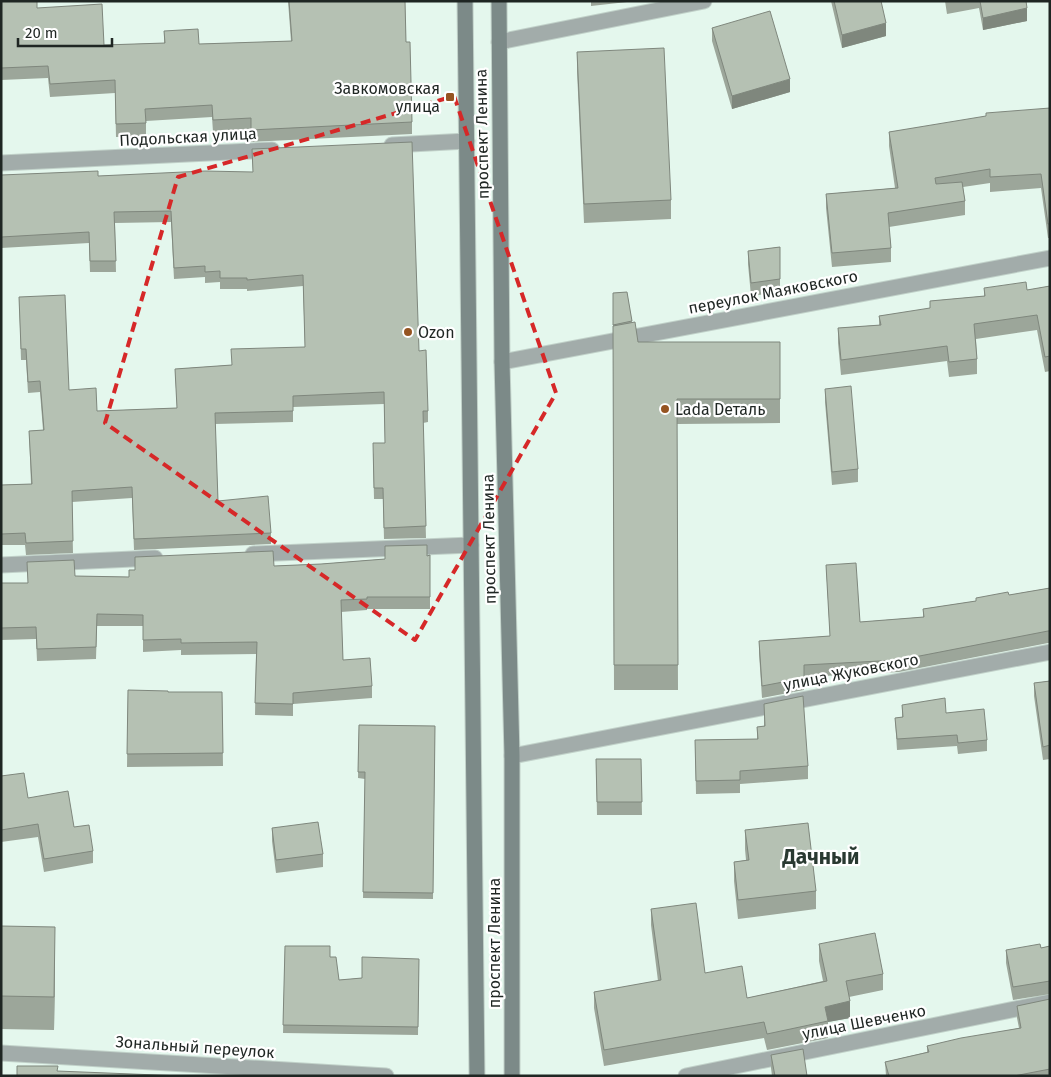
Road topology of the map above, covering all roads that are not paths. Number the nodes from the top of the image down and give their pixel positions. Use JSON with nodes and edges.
{"nodes":[{"id":1,"x":465,"y":1,"type":"edge"},
{"id":2,"x":499,"y":1,"type":"edge"},
{"id":3,"x":704,"y":1,"type":"edge"},
{"id":4,"x":499,"y":42,"type":"junction"},
{"id":5,"x":467,"y":141,"type":"junction"},
{"id":6,"x":378,"y":145,"type":"edge"},
{"id":7,"x":289,"y":150,"type":"edge"},
{"id":8,"x":1,"y":163,"type":"edge"},
{"id":9,"x":1050,"y":258,"type":"edge"},
{"id":10,"x":502,"y":362,"type":"junction"},
{"id":11,"x":471,"y":545,"type":"junction"},
{"id":12,"x":236,"y":555,"type":"edge"},
{"id":13,"x":168,"y":558,"type":"edge"},
{"id":14,"x":1,"y":565,"type":"edge"},
{"id":15,"x":1050,"y":652,"type":"edge"},
{"id":16,"x":512,"y":756,"type":"junction"},
{"id":17,"x":1050,"y":1002,"type":"edge"},
{"id":18,"x":1,"y":1053,"type":"edge"},
{"id":19,"x":386,"y":1076,"type":"edge"},
{"id":20,"x":477,"y":1076,"type":"edge"},
{"id":21,"x":512,"y":1076,"type":"edge"},
{"id":22,"x":686,"y":1076,"type":"edge"}],
"edges":[{"from":1,"to":5,"type":"main road","name":"проспект Ленина"},
{"from":2,"to":4,"type":"main road","name":"проспект Ленина"},
{"from":3,"to":4,"type":"street"},
{"from":4,"to":10,"type":"main road","name":"проспект Ленина"},
{"from":5,"to":6,"type":"street"},
{"from":5,"to":11,"type":"main road","name":"проспект Ленина"},
{"from":7,"to":8,"type":"street","name":"Подольская улица"},
{"from":9,"to":10,"type":"street","name":"переулок Маяковского"},
{"from":10,"to":16,"type":"main road","name":"проспект Ленина"},
{"from":11,"to":12,"type":"street"},
{"from":11,"to":20,"type":"main road","name":"проспект Ленина"},
{"from":13,"to":14,"type":"street"},
{"from":15,"to":16,"type":"street","name":"улица Жуковского"},
{"from":16,"to":21,"type":"main road","name":"проспект Ленина"},
{"from":17,"to":22,"type":"street","name":"улица Шевченко"},
{"from":18,"to":19,"type":"street","name":"Зональный переулок"}]}
